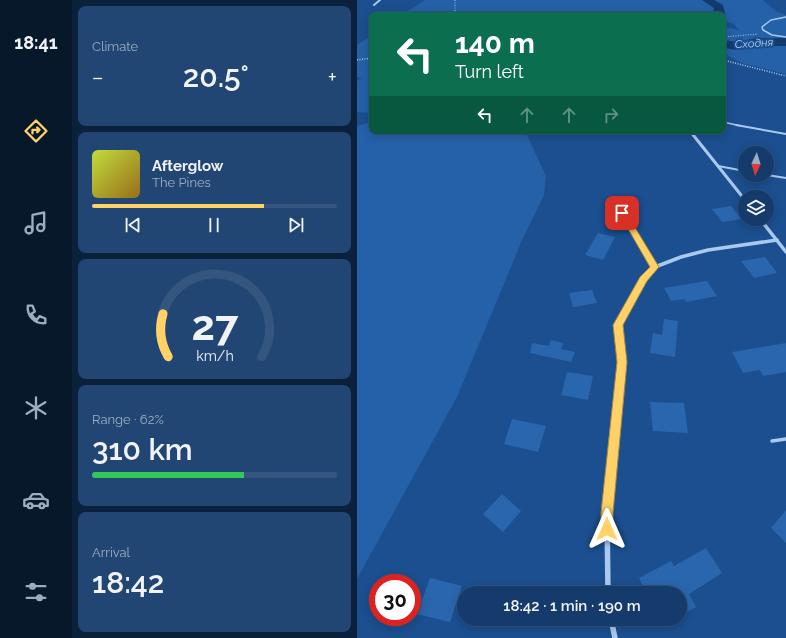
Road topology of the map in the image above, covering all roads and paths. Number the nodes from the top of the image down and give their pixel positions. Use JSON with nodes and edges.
{"nodes":[{"id":1,"x":380,"y":0,"type":"edge"},
{"id":2,"x":455,"y":0,"type":"edge"},
{"id":3,"x":374,"y":5,"type":"dead end"},
{"id":4,"x":455,"y":12,"type":"edge"},
{"id":5,"x":786,"y":17,"type":"edge"},
{"id":6,"x":766,"y":33,"type":"junction"},
{"id":7,"x":726,"y":37,"type":"edge"},
{"id":8,"x":786,"y":37,"type":"edge"},
{"id":9,"x":369,"y":58,"type":"edge"},
{"id":10,"x":357,"y":60,"type":"edge"},
{"id":11,"x":726,"y":61,"type":"edge"},
{"id":12,"x":786,"y":76,"type":"edge"},
{"id":13,"x":726,"y":123,"type":"edge"},
{"id":14,"x":692,"y":134,"type":"edge"},
{"id":15,"x":786,"y":134,"type":"edge"},
{"id":16,"x":718,"y":166,"type":"junction"},
{"id":17,"x":738,"y":170,"type":"edge"},
{"id":18,"x":774,"y":176,"type":"edge"},
{"id":19,"x":786,"y":178,"type":"edge"},
{"id":20,"x":738,"y":191,"type":"edge"},
{"id":21,"x":622,"y":213,"type":"dead end"},
{"id":22,"x":766,"y":226,"type":"edge"},
{"id":23,"x":777,"y":240,"type":"junction"},
{"id":24,"x":786,"y":252,"type":"edge"},
{"id":25,"x":655,"y":267,"type":"junction"},
{"id":26,"x":786,"y":438,"type":"edge"},
{"id":27,"x":772,"y":441,"type":"dead end"},
{"id":28,"x":608,"y":586,"type":"edge"},
{"id":29,"x":612,"y":626,"type":"edge"},
{"id":30,"x":615,"y":638,"type":"edge"}],
"edges":[{"from":1,"to":3,"type":"street"},
{"from":2,"to":4,"type":"path"},
{"from":5,"to":6,"type":"lane"},
{"from":6,"to":7,"type":"path"},
{"from":6,"to":8,"type":"lane"},
{"from":9,"to":10,"type":"path"},
{"from":11,"to":12,"type":"path"},
{"from":13,"to":15,"type":"lane"},
{"from":14,"to":16,"type":"street"},
{"from":16,"to":17,"type":"lane"},
{"from":16,"to":20,"type":"street"},
{"from":18,"to":19,"type":"lane"},
{"from":21,"to":25,"type":"lane"},
{"from":22,"to":23,"type":"street"},
{"from":23,"to":24,"type":"street"},
{"from":23,"to":25,"type":"street"},
{"from":25,"to":28,"type":"street"},
{"from":26,"to":27,"type":"lane"},
{"from":29,"to":30,"type":"street"}]}
